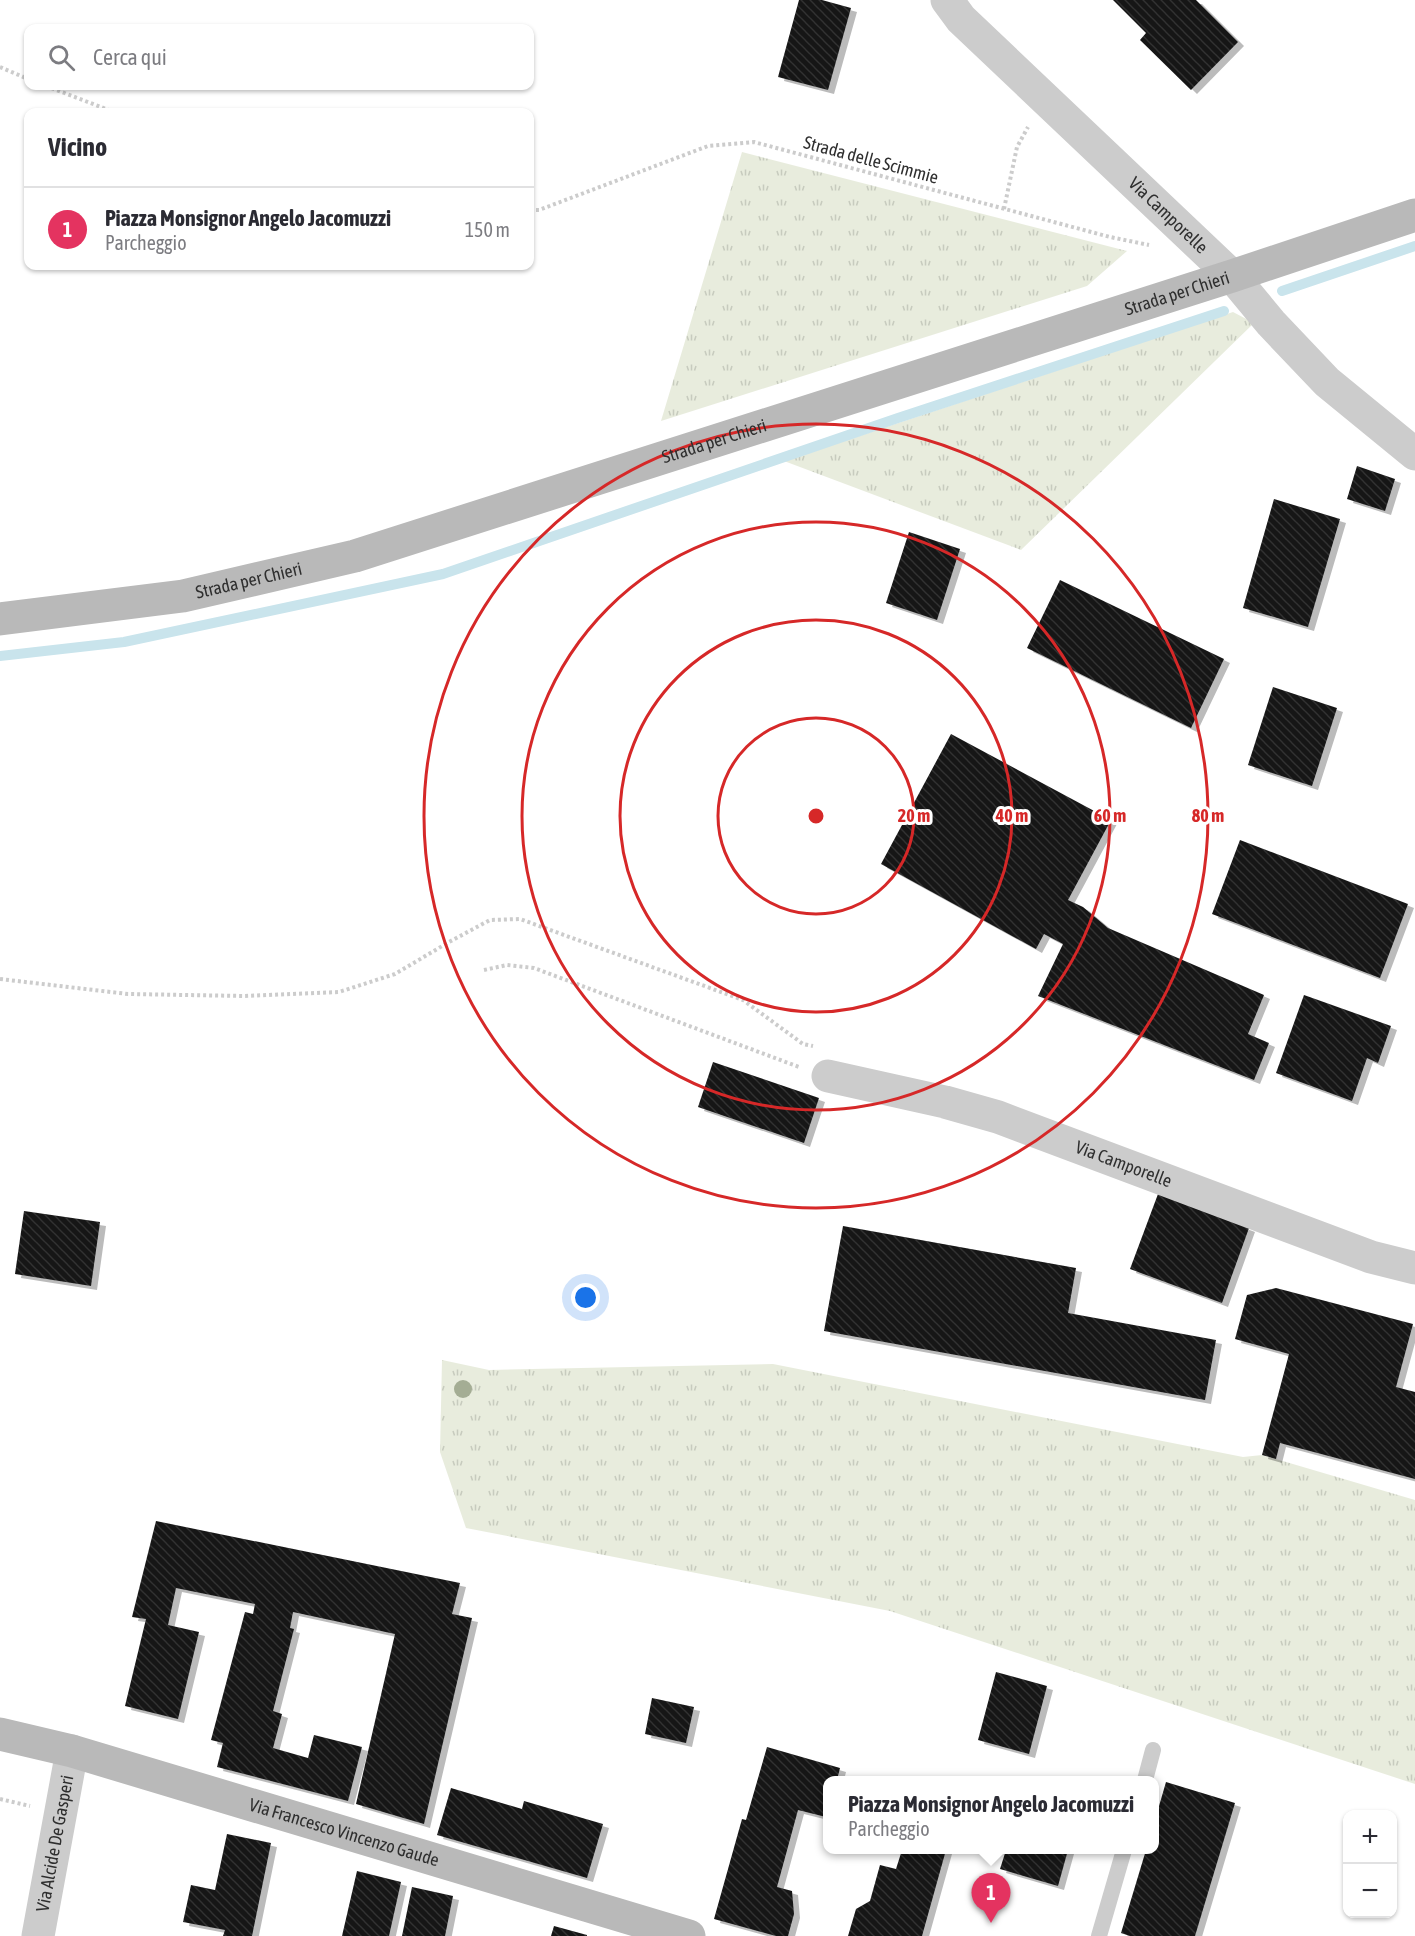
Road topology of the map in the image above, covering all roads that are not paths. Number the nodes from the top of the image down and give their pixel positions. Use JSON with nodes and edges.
{"nodes":[{"id":1,"x":946,"y":0,"type":"edge"},
{"id":2,"x":1415,"y":214,"type":"edge"},
{"id":3,"x":1232,"y":276,"type":"junction"},
{"id":4,"x":1415,"y":454,"type":"edge"},
{"id":5,"x":0,"y":619,"type":"edge"},
{"id":6,"x":828,"y":1076,"type":"road end"},
{"id":7,"x":1415,"y":1268,"type":"edge"},
{"id":8,"x":0,"y":1734,"type":"edge"},
{"id":9,"x":1154,"y":1750,"type":"dead end"},
{"id":10,"x":72,"y":1751,"type":"junction"},
{"id":11,"x":1145,"y":1776,"type":"edge"},
{"id":12,"x":1123,"y":1854,"type":"edge"},
{"id":13,"x":620,"y":1926,"type":"edge"},
{"id":14,"x":38,"y":1936,"type":"edge"},
{"id":15,"x":689,"y":1936,"type":"edge"},
{"id":16,"x":1099,"y":1936,"type":"edge"}],
"edges":[{"from":1,"to":3,"type":"street","name":"Via Camporelle"},
{"from":2,"to":3,"type":"main road","name":"Strada per Chieri"},
{"from":3,"to":4,"type":"street","name":"Via Camporelle"},
{"from":3,"to":5,"type":"main road","name":"Strada per Chieri"},
{"from":6,"to":7,"type":"street","name":"Via Camporelle"},
{"from":8,"to":10,"type":"main road","name":"Via Francesco Vincenzo Gaude"},
{"from":9,"to":11,"type":"lane"},
{"from":10,"to":13,"type":"main road","name":"Via Francesco Vincenzo Gaude"},
{"from":10,"to":14,"type":"street","name":"Via Alcide De Gasperi"},
{"from":12,"to":16,"type":"lane"},
{"from":13,"to":15,"type":"main road","name":"Via Francesco Vincenzo Gaude"}]}
